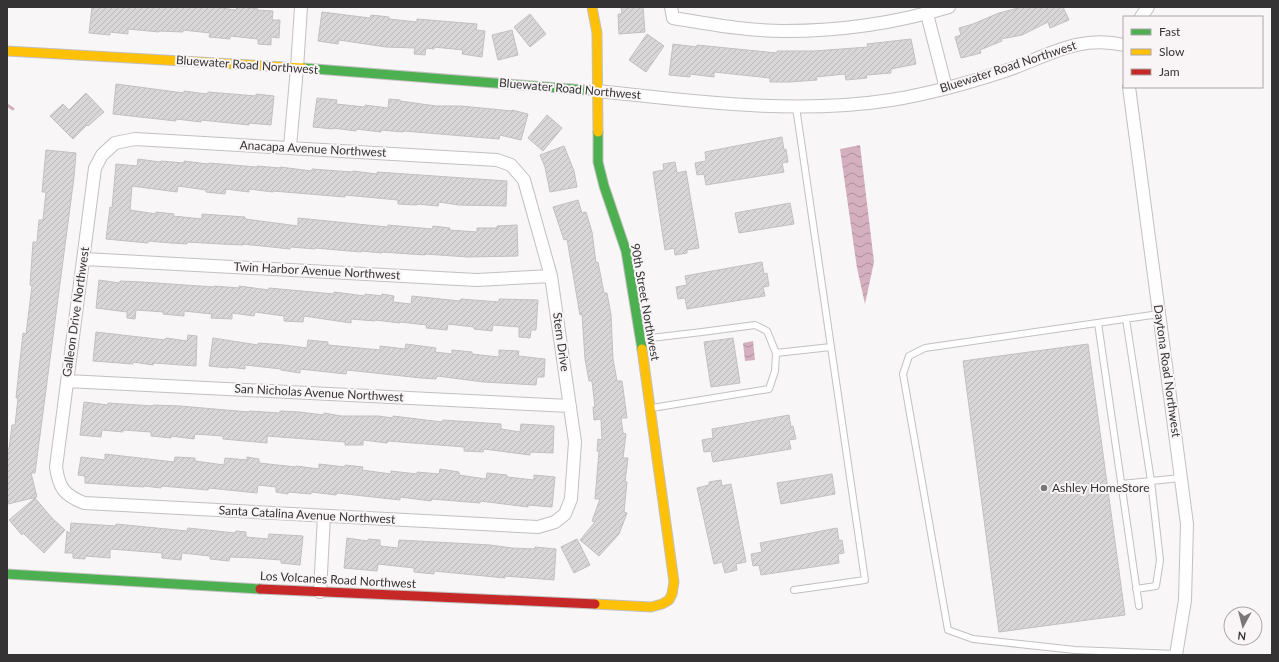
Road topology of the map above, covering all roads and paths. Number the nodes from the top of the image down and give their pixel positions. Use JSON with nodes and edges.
{"nodes":[{"id":1,"x":301,"y":7,"type":"edge"},
{"id":2,"x":592,"y":7,"type":"edge"},
{"id":3,"x":950,"y":7,"type":"edge"},
{"id":4,"x":1148,"y":7,"type":"edge"},
{"id":5,"x":672,"y":13,"type":"edge"},
{"id":6,"x":927,"y":14,"type":"junction"},
{"id":7,"x":1142,"y":16,"type":"edge"},
{"id":8,"x":1123,"y":45,"type":"edge"},
{"id":9,"x":7,"y":51,"type":"edge"},
{"id":10,"x":297,"y":68,"type":"junction"},
{"id":11,"x":946,"y":88,"type":"junction"},
{"id":12,"x":1129,"y":88,"type":"edge"},
{"id":13,"x":598,"y":91,"type":"junction"},
{"id":14,"x":796,"y":107,"type":"junction"},
{"id":15,"x":116,"y":143,"type":"joint"},
{"id":16,"x":290,"y":147,"type":"junction"},
{"id":17,"x":511,"y":165,"type":"joint"},
{"id":18,"x":84,"y":259,"type":"junction"},
{"id":19,"x":551,"y":276,"type":"junction"},
{"id":20,"x":1160,"y":314,"type":"junction"},
{"id":21,"x":1126,"y":319,"type":"junction"},
{"id":22,"x":1098,"y":323,"type":"junction"},
{"id":23,"x":641,"y":339,"type":"junction"},
{"id":24,"x":831,"y":347,"type":"junction"},
{"id":25,"x":776,"y":353,"type":"junction"},
{"id":26,"x":67,"y":381,"type":"junction"},
{"id":27,"x":570,"y":406,"type":"junction"},
{"id":28,"x":650,"y":408,"type":"junction"},
{"id":29,"x":1181,"y":478,"type":"junction"},
{"id":30,"x":1152,"y":481,"type":"junction"},
{"id":31,"x":1121,"y":484,"type":"junction"},
{"id":32,"x":62,"y":488,"type":"joint"},
{"id":33,"x":324,"y":516,"type":"junction"},
{"id":34,"x":555,"y":522,"type":"joint"},
{"id":35,"x":7,"y":574,"type":"edge"},
{"id":36,"x":1136,"y":589,"type":"junction"},
{"id":37,"x":794,"y":590,"type":"dead end"},
{"id":38,"x":320,"y":592,"type":"junction"},
{"id":39,"x":668,"y":602,"type":"joint"},
{"id":40,"x":1139,"y":606,"type":"dead end"},
{"id":41,"x":1176,"y":655,"type":"edge"}],
"edges":[{"from":1,"to":10,"type":"street"},
{"from":2,"to":13,"type":"street","name":"90th Street Northwest"},
{"from":3,"to":6,"type":"street"},
{"from":4,"to":7,"type":"street"},
{"from":5,"to":6,"type":"street"},
{"from":6,"to":11,"type":"street"},
{"from":8,"to":11,"type":"street","name":"Bluewater Road Northwest"},
{"from":9,"to":10,"type":"street","name":"Bluewater Road Northwest"},
{"from":10,"to":13,"type":"street","name":"Bluewater Road Northwest"},
{"from":10,"to":16,"type":"street"},
{"from":11,"to":14,"type":"street","name":"Bluewater Road Northwest"},
{"from":12,"to":20,"type":"street","name":"Daytona Road Northwest"},
{"from":13,"to":14,"type":"street","name":"Bluewater Road Northwest"},
{"from":13,"to":23,"type":"street","name":"90th Street Northwest"},
{"from":14,"to":24,"type":"lane"},
{"from":15,"to":16,"type":"street","name":"Anacapa Avenue Northwest"},
{"from":15,"to":18,"type":"street","name":"Galleon Drive Northwest"},
{"from":16,"to":17,"type":"street","name":"Anacapa Avenue Northwest"},
{"from":17,"to":19,"type":"street","name":"Stern Drive"},
{"from":18,"to":19,"type":"street","name":"Twin Harbor Avenue Northwest"},
{"from":18,"to":26,"type":"street","name":"Galleon Drive Northwest"},
{"from":19,"to":27,"type":"street","name":"Stern Drive"},
{"from":20,"to":21,"type":"lane"},
{"from":20,"to":29,"type":"street","name":"Daytona Road Northwest"},
{"from":21,"to":22,"type":"lane"},
{"from":21,"to":30,"type":"lane"},
{"from":22,"to":31,"type":"lane"},
{"from":22,"to":41,"type":"lane"},
{"from":23,"to":25,"type":"lane"},
{"from":23,"to":28,"type":"street","name":"90th Street Northwest"},
{"from":24,"to":25,"type":"lane"},
{"from":24,"to":37,"type":"lane"},
{"from":25,"to":28,"type":"lane"},
{"from":26,"to":27,"type":"street","name":"San Nicholas Avenue Northwest"},
{"from":26,"to":32,"type":"street","name":"Galleon Drive Northwest"},
{"from":27,"to":34,"type":"street","name":"Stern Drive"},
{"from":28,"to":39,"type":"street","name":"90th Street Northwest"},
{"from":29,"to":30,"type":"lane"},
{"from":29,"to":41,"type":"street","name":"Daytona Road Northwest"},
{"from":30,"to":31,"type":"lane"},
{"from":30,"to":36,"type":"lane"},
{"from":31,"to":36,"type":"lane"},
{"from":32,"to":33,"type":"street","name":"Santa Catalina Avenue Northwest"},
{"from":33,"to":34,"type":"street","name":"Santa Catalina Avenue Northwest"},
{"from":33,"to":38,"type":"street"},
{"from":35,"to":38,"type":"street","name":"Los Volcanes Road Northwest"},
{"from":36,"to":40,"type":"lane"},
{"from":38,"to":39,"type":"street","name":"Los Volcanes Road Northwest"}]}
